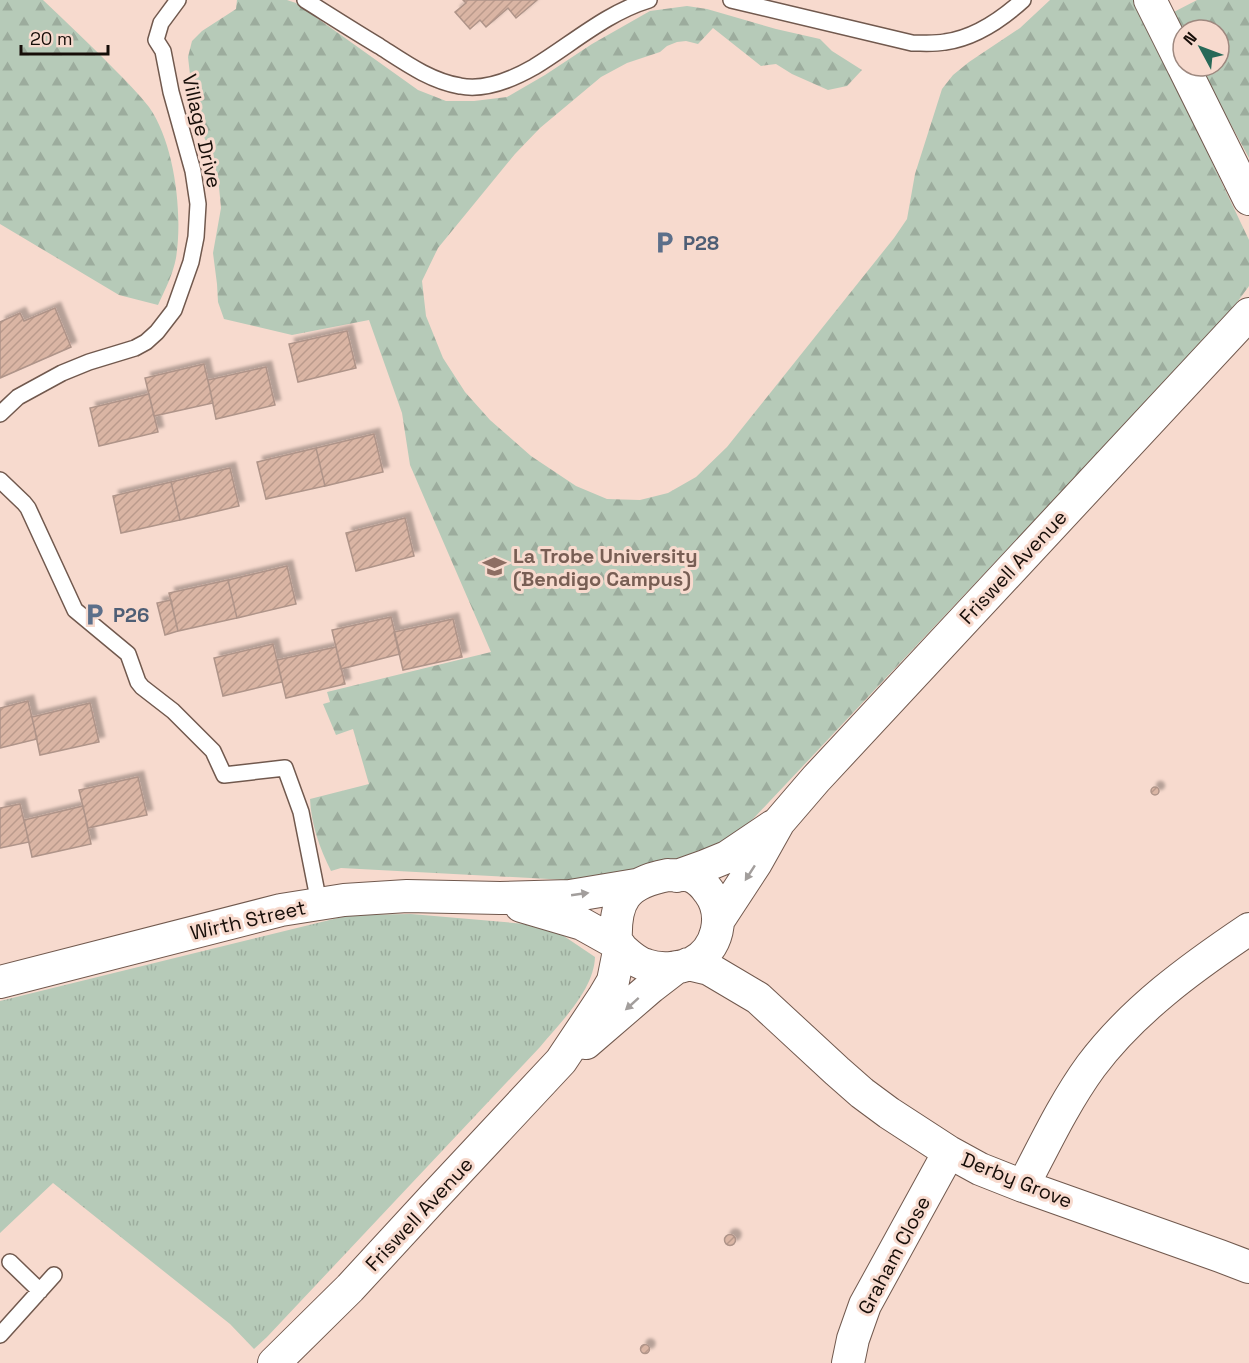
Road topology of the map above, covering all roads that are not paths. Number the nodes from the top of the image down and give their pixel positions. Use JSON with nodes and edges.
{"nodes":[{"id":1,"x":178,"y":0,"type":"edge"},
{"id":2,"x":305,"y":0,"type":"edge"},
{"id":3,"x":649,"y":0,"type":"edge"},
{"id":4,"x":731,"y":0,"type":"edge"},
{"id":5,"x":1023,"y":0,"type":"edge"},
{"id":6,"x":1150,"y":0,"type":"edge"},
{"id":7,"x":1171,"y":42,"type":"edge"},
{"id":8,"x":1189,"y":78,"type":"edge"},
{"id":9,"x":1249,"y":199,"type":"edge"},
{"id":10,"x":1249,"y":314,"type":"edge"},
{"id":11,"x":0,"y":414,"type":"edge"},
{"id":12,"x":0,"y":480,"type":"edge"},
{"id":13,"x":779,"y":822,"type":"junction"},
{"id":14,"x":677,"y":876,"type":"junction"},
{"id":15,"x":636,"y":885,"type":"junction"},
{"id":16,"x":500,"y":898,"type":"junction"},
{"id":17,"x":319,"y":903,"type":"junction"},
{"id":18,"x":718,"y":924,"type":"junction"},
{"id":19,"x":1249,"y":929,"type":"edge"},
{"id":20,"x":618,"y":944,"type":"junction"},
{"id":21,"x":682,"y":965,"type":"junction"},
{"id":22,"x":0,"y":982,"type":"edge"},
{"id":23,"x":758,"y":998,"type":"junction"},
{"id":24,"x":561,"y":1062,"type":"junction"},
{"id":25,"x":949,"y":1152,"type":"junction"},
{"id":26,"x":1023,"y":1186,"type":"junction"},
{"id":27,"x":10,"y":1262,"type":"dead end"},
{"id":28,"x":1249,"y":1267,"type":"edge"},
{"id":29,"x":54,"y":1275,"type":"dead end"},
{"id":30,"x":40,"y":1291,"type":"junction"},
{"id":31,"x":0,"y":1335,"type":"edge"},
{"id":32,"x":274,"y":1363,"type":"edge"},
{"id":33,"x":848,"y":1363,"type":"edge"}],
"edges":[{"from":1,"to":11,"type":"lane","name":"Village Drive"},
{"from":2,"to":3,"type":"lane"},
{"from":4,"to":5,"type":"lane"},
{"from":6,"to":7,"type":"street"},
{"from":8,"to":9,"type":"street"},
{"from":10,"to":13,"type":"street","name":"Friswell Avenue"},
{"from":12,"to":17,"type":"lane"},
{"from":13,"to":14,"type":"street","name":"Friswell Avenue"},
{"from":13,"to":18,"type":"street","name":"Friswell Avenue","one_way":true},
{"from":14,"to":15,"type":"street"},
{"from":14,"to":18,"type":"street"},
{"from":16,"to":15,"type":"street","name":"Wirth Street","one_way":true},
{"from":15,"to":20,"type":"street"},
{"from":16,"to":17,"type":"street","name":"Wirth Street"},
{"from":16,"to":20,"type":"street","name":"Wirth Street"},
{"from":17,"to":22,"type":"street","name":"Wirth Street"},
{"from":18,"to":21,"type":"street"},
{"from":18,"to":23,"type":"street","name":"Derby Grove"},
{"from":19,"to":26,"type":"street"},
{"from":20,"to":21,"type":"street"},
{"from":20,"to":24,"type":"street","name":"Friswell Avenue"},
{"from":21,"to":23,"type":"street","name":"Derby Grove"},
{"from":21,"to":24,"type":"street","name":"Friswell Avenue","one_way":true},
{"from":23,"to":25,"type":"street","name":"Derby Grove"},
{"from":24,"to":32,"type":"street","name":"Friswell Avenue"},
{"from":25,"to":26,"type":"street","name":"Derby Grove"},
{"from":25,"to":33,"type":"street","name":"Graham Close"},
{"from":26,"to":28,"type":"street","name":"Derby Grove"},
{"from":27,"to":30,"type":"lane"},
{"from":29,"to":30,"type":"lane"},
{"from":30,"to":31,"type":"lane"}]}
